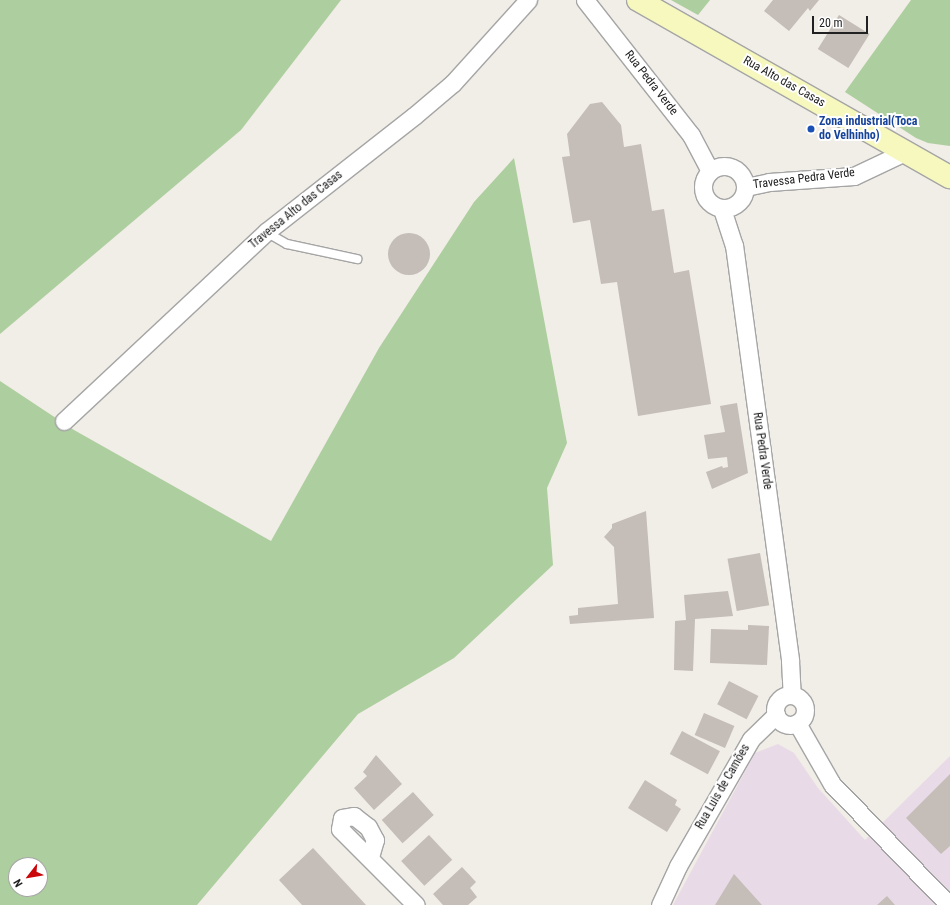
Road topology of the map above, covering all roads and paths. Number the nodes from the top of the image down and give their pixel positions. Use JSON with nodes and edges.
{"nodes":[{"id":1,"x":528,"y":0,"type":"edge"},
{"id":2,"x":585,"y":0,"type":"edge"},
{"id":3,"x":638,"y":0,"type":"edge"},
{"id":4,"x":907,"y":151,"type":"junction"},
{"id":5,"x":710,"y":171,"type":"junction"},
{"id":6,"x":950,"y":177,"type":"edge"},
{"id":7,"x":746,"y":187,"type":"junction"},
{"id":8,"x":722,"y":209,"type":"junction"},
{"id":9,"x":266,"y":232,"type":"junction"},
{"id":10,"x":357,"y":259,"type":"dead end"},
{"id":11,"x":64,"y":421,"type":"dead end"},
{"id":12,"x":792,"y":695,"type":"junction"},
{"id":13,"x":776,"y":715,"type":"junction"},
{"id":14,"x":797,"y":723,"type":"junction"},
{"id":15,"x":370,"y":857,"type":"dead end"},
{"id":16,"x":416,"y":905,"type":"edge"},
{"id":17,"x":660,"y":905,"type":"edge"},
{"id":18,"x":949,"y":905,"type":"edge"}],
"edges":[{"from":1,"to":9,"type":"street","name":"Travessa Alto das Casas"},
{"from":2,"to":5,"type":"street","name":"Rua Pedra Verde"},
{"from":3,"to":4,"type":"main road","name":"Rua Alto das Casas"},
{"from":4,"to":6,"type":"main road","name":"Rua Alto das Casas"},
{"from":4,"to":7,"type":"street","name":"Travessa Pedra Verde"},
{"from":5,"to":7,"type":"street"},
{"from":5,"to":8,"type":"street"},
{"from":7,"to":8,"type":"street"},
{"from":8,"to":12,"type":"street","name":"Rua Pedra Verde"},
{"from":9,"to":10,"type":"lane"},
{"from":9,"to":11,"type":"street","name":"Travessa Alto das Casas"},
{"from":12,"to":13,"type":"street"},
{"from":12,"to":14,"type":"street"},
{"from":13,"to":14,"type":"street"},
{"from":13,"to":17,"type":"street","name":"Rua Luis de Camões"},
{"from":14,"to":18,"type":"street"},
{"from":15,"to":16,"type":"street"}]}
